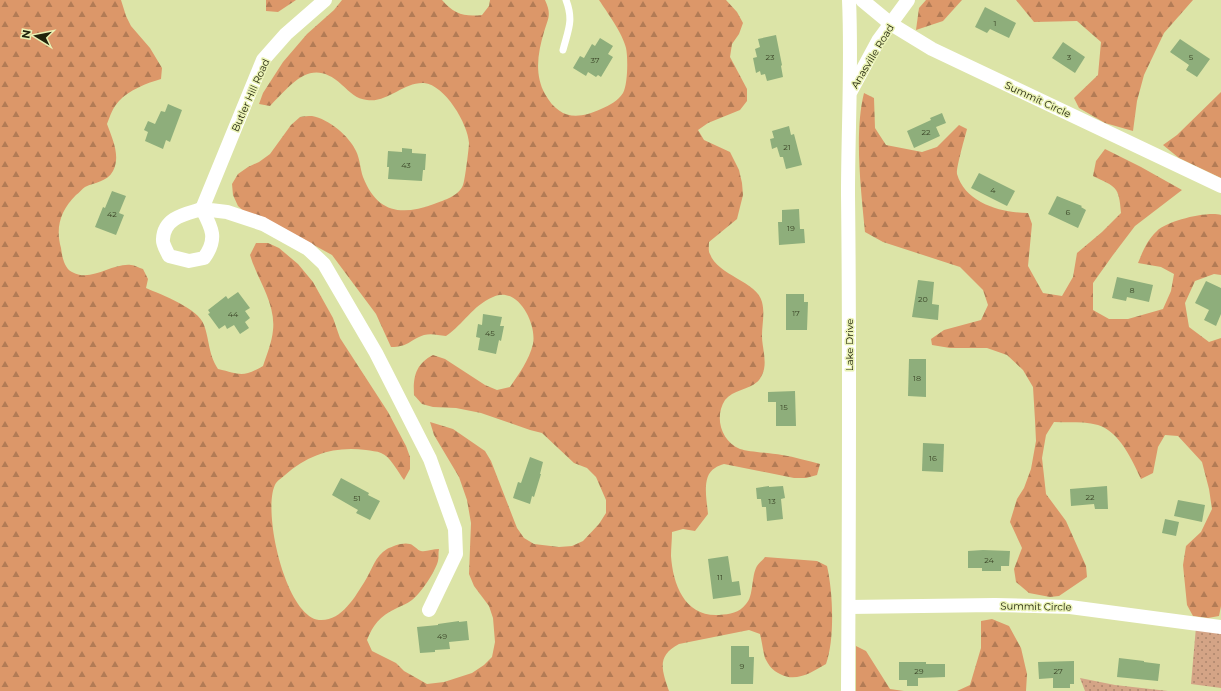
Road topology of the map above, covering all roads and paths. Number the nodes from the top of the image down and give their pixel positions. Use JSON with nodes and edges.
{"nodes":[{"id":1,"x":325,"y":0,"type":"edge"},
{"id":2,"x":566,"y":0,"type":"edge"},
{"id":3,"x":849,"y":0,"type":"edge"},
{"id":4,"x":862,"y":0,"type":"edge"},
{"id":5,"x":908,"y":0,"type":"edge"},
{"id":6,"x":890,"y":24,"type":"junction"},
{"id":7,"x":563,"y":50,"type":"dead end"},
{"id":8,"x":850,"y":93,"type":"junction"},
{"id":9,"x":1221,"y":186,"type":"edge"},
{"id":10,"x":849,"y":608,"type":"junction"},
{"id":11,"x":429,"y":610,"type":"dead end"},
{"id":12,"x":1221,"y":627,"type":"edge"},
{"id":13,"x":848,"y":691,"type":"edge"}],
"edges":[{"from":1,"to":11,"type":"street","name":"Butler Hill Road"},
{"from":2,"to":7,"type":"lane"},
{"from":3,"to":8,"type":"street","name":"Lake Drive"},
{"from":4,"to":6,"type":"street","name":"Summit Circle"},
{"from":5,"to":6,"type":"street","name":"Anasville Road"},
{"from":6,"to":8,"type":"street","name":"Anasville Road"},
{"from":6,"to":9,"type":"street","name":"Summit Circle"},
{"from":8,"to":10,"type":"street","name":"Lake Drive"},
{"from":10,"to":12,"type":"street","name":"Summit Circle"},
{"from":10,"to":13,"type":"street","name":"Lake Drive"}]}
